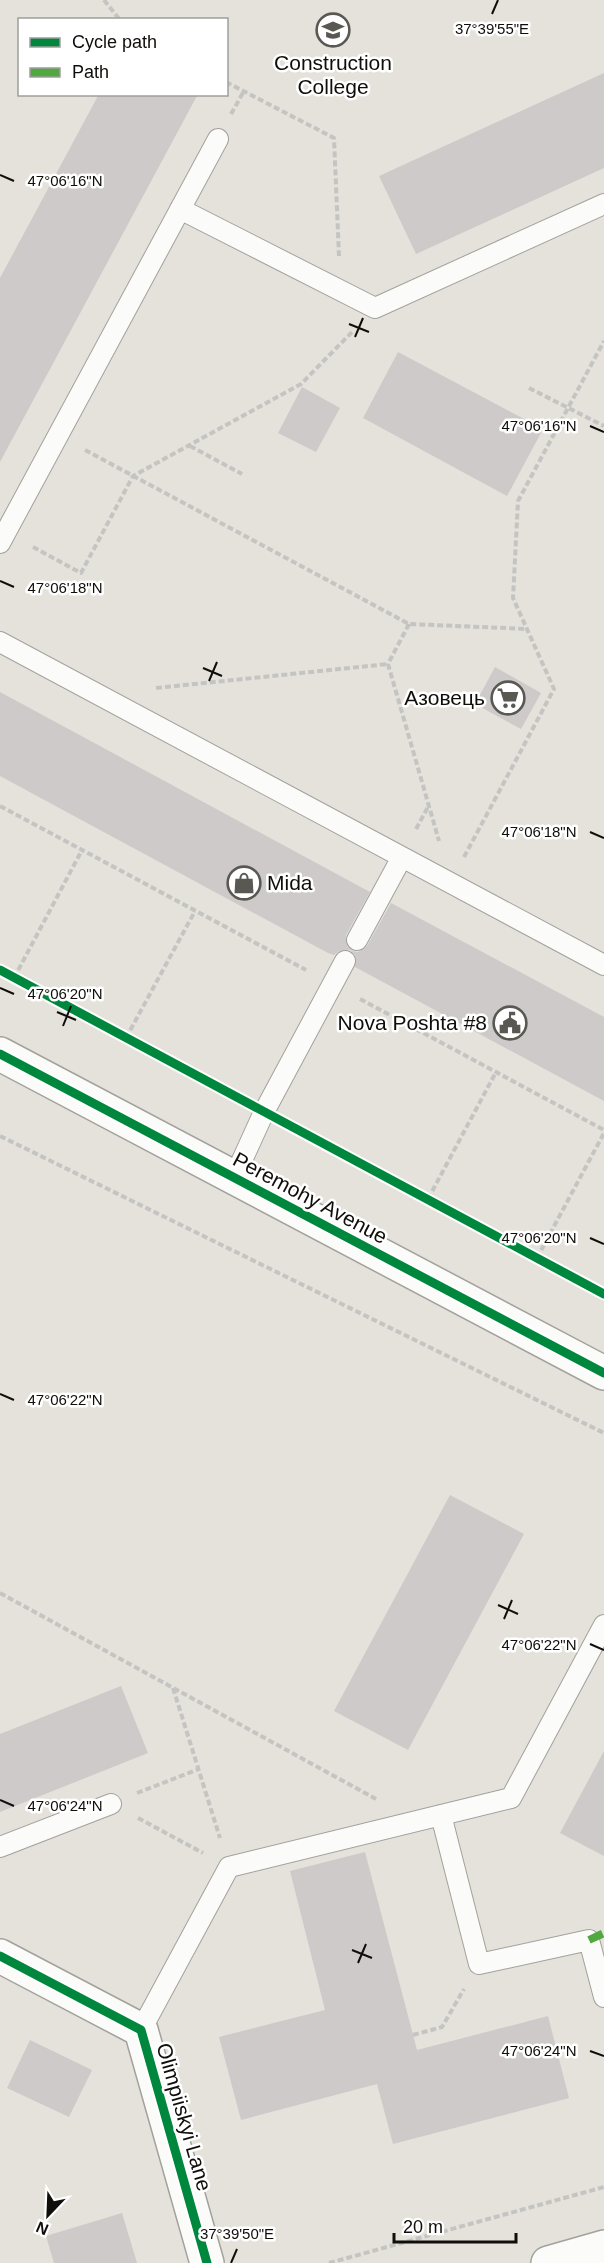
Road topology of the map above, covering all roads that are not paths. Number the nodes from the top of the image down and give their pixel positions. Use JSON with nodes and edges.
{"nodes":[{"id":1,"x":218,"y":139,"type":"dead end"},
{"id":2,"x":604,"y":204,"type":"edge"},
{"id":3,"x":180,"y":209,"type":"junction"},
{"id":4,"x":3,"y":538,"type":"edge"},
{"id":5,"x":0,"y":642,"type":"edge"},
{"id":6,"x":402,"y":856,"type":"junction"},
{"id":7,"x":357,"y":940,"type":"dead end"},
{"id":8,"x":345,"y":961,"type":"dead end"},
{"id":9,"x":604,"y":965,"type":"edge"},
{"id":10,"x":0,"y":1054,"type":"edge"},
{"id":11,"x":234,"y":1178,"type":"junction"},
{"id":12,"x":604,"y":1373,"type":"edge"},
{"id":13,"x":604,"y":1625,"type":"edge"},
{"id":14,"x":111,"y":1804,"type":"road end"},
{"id":15,"x":441,"y":1815,"type":"junction"},
{"id":16,"x":0,"y":1847,"type":"edge"},
{"id":17,"x":0,"y":1956,"type":"edge"},
{"id":18,"x":604,"y":1997,"type":"edge"},
{"id":19,"x":141,"y":2030,"type":"junction"},
{"id":20,"x":604,"y":2247,"type":"edge"},
{"id":21,"x":207,"y":2263,"type":"edge"},
{"id":22,"x":548,"y":2263,"type":"edge"}],
"edges":[{"from":1,"to":3,"type":"lane"},
{"from":2,"to":3,"type":"lane"},
{"from":3,"to":4,"type":"lane"},
{"from":5,"to":6,"type":"lane"},
{"from":6,"to":7,"type":"lane"},
{"from":6,"to":9,"type":"lane"},
{"from":8,"to":11,"type":"lane"},
{"from":10,"to":11,"type":"street","name":"Peremohy Avenue"},
{"from":11,"to":12,"type":"street","name":"Peremohy Avenue"},
{"from":13,"to":15,"type":"lane"},
{"from":14,"to":16,"type":"lane"},
{"from":15,"to":18,"type":"lane"},
{"from":15,"to":19,"type":"lane"},
{"from":17,"to":19,"type":"street","name":"Olimpiiskyi Lane"},
{"from":19,"to":21,"type":"street","name":"Olimpiiskyi Lane"},
{"from":20,"to":22,"type":"street"}]}
